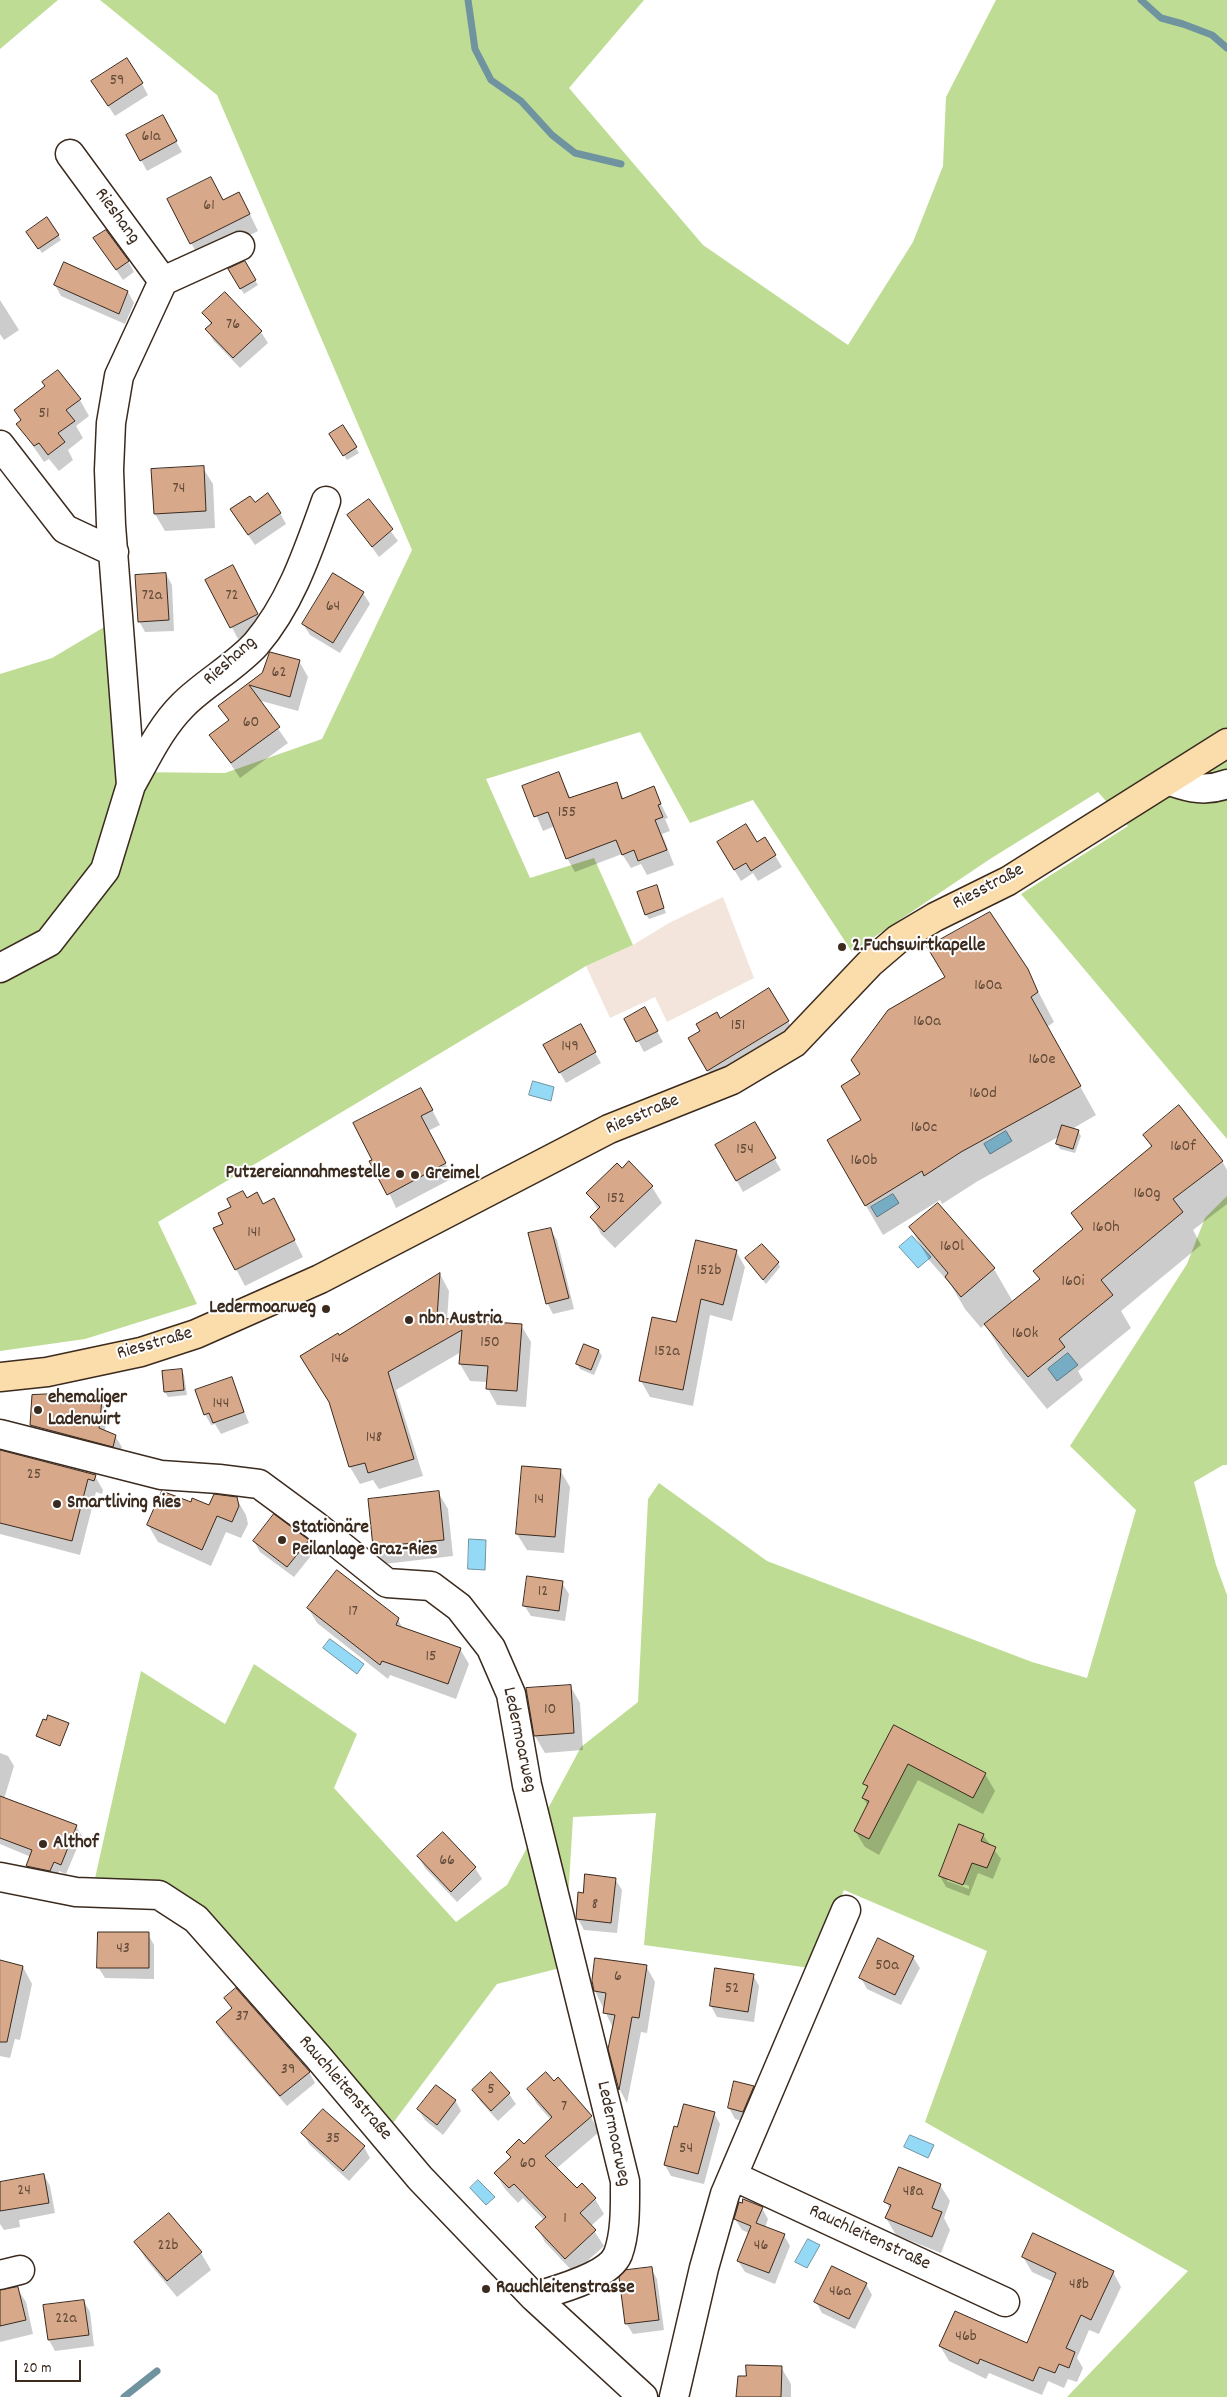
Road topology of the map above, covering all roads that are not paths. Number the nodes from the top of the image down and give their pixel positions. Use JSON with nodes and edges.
{"nodes":[{"id":1,"x":70,"y":154,"type":"dead end"},
{"id":2,"x":240,"y":246,"type":"dead end"},
{"id":3,"x":163,"y":280,"type":"junction"},
{"id":4,"x":0,"y":445,"type":"edge"},
{"id":5,"x":326,"y":501,"type":"dead end"},
{"id":6,"x":114,"y":552,"type":"junction"},
{"id":7,"x":1227,"y":743,"type":"edge"},
{"id":8,"x":1170,"y":781,"type":"junction"},
{"id":9,"x":1227,"y":784,"type":"edge"},
{"id":10,"x":131,"y":785,"type":"junction"},
{"id":11,"x":0,"y":968,"type":"edge"},
{"id":12,"x":0,"y":1377,"type":"edge"},
{"id":13,"x":0,"y":1434,"type":"edge"},
{"id":14,"x":0,"y":1877,"type":"edge"},
{"id":15,"x":846,"y":1910,"type":"dead end"},
{"id":16,"x":733,"y":2176,"type":"junction"},
{"id":17,"x":534,"y":2298,"type":"junction"},
{"id":18,"x":1005,"y":2302,"type":"dead end"},
{"id":19,"x":643,"y":2397,"type":"edge"},
{"id":20,"x":674,"y":2397,"type":"edge"}],
"edges":[{"from":1,"to":3,"type":"street","name":"Rieshang"},
{"from":2,"to":3,"type":"street"},
{"from":3,"to":6,"type":"street","name":"Rieshang"},
{"from":4,"to":6,"type":"street"},
{"from":5,"to":10,"type":"street","name":"Rieshang"},
{"from":6,"to":10,"type":"street","name":"Rieshang"},
{"from":7,"to":8,"type":"main road","name":"Riesstraße"},
{"from":8,"to":9,"type":"street"},
{"from":8,"to":12,"type":"main road","name":"Riesstraße"},
{"from":10,"to":11,"type":"street","name":"Rieshang"},
{"from":13,"to":17,"type":"street","name":"Ledermoarweg"},
{"from":14,"to":17,"type":"street","name":"Rauchleitenstraße"},
{"from":15,"to":16,"type":"street"},
{"from":16,"to":18,"type":"street","name":"Rauchleitenstraße"},
{"from":16,"to":20,"type":"street"},
{"from":17,"to":19,"type":"street","name":"Rauchleitenstraße"}]}
